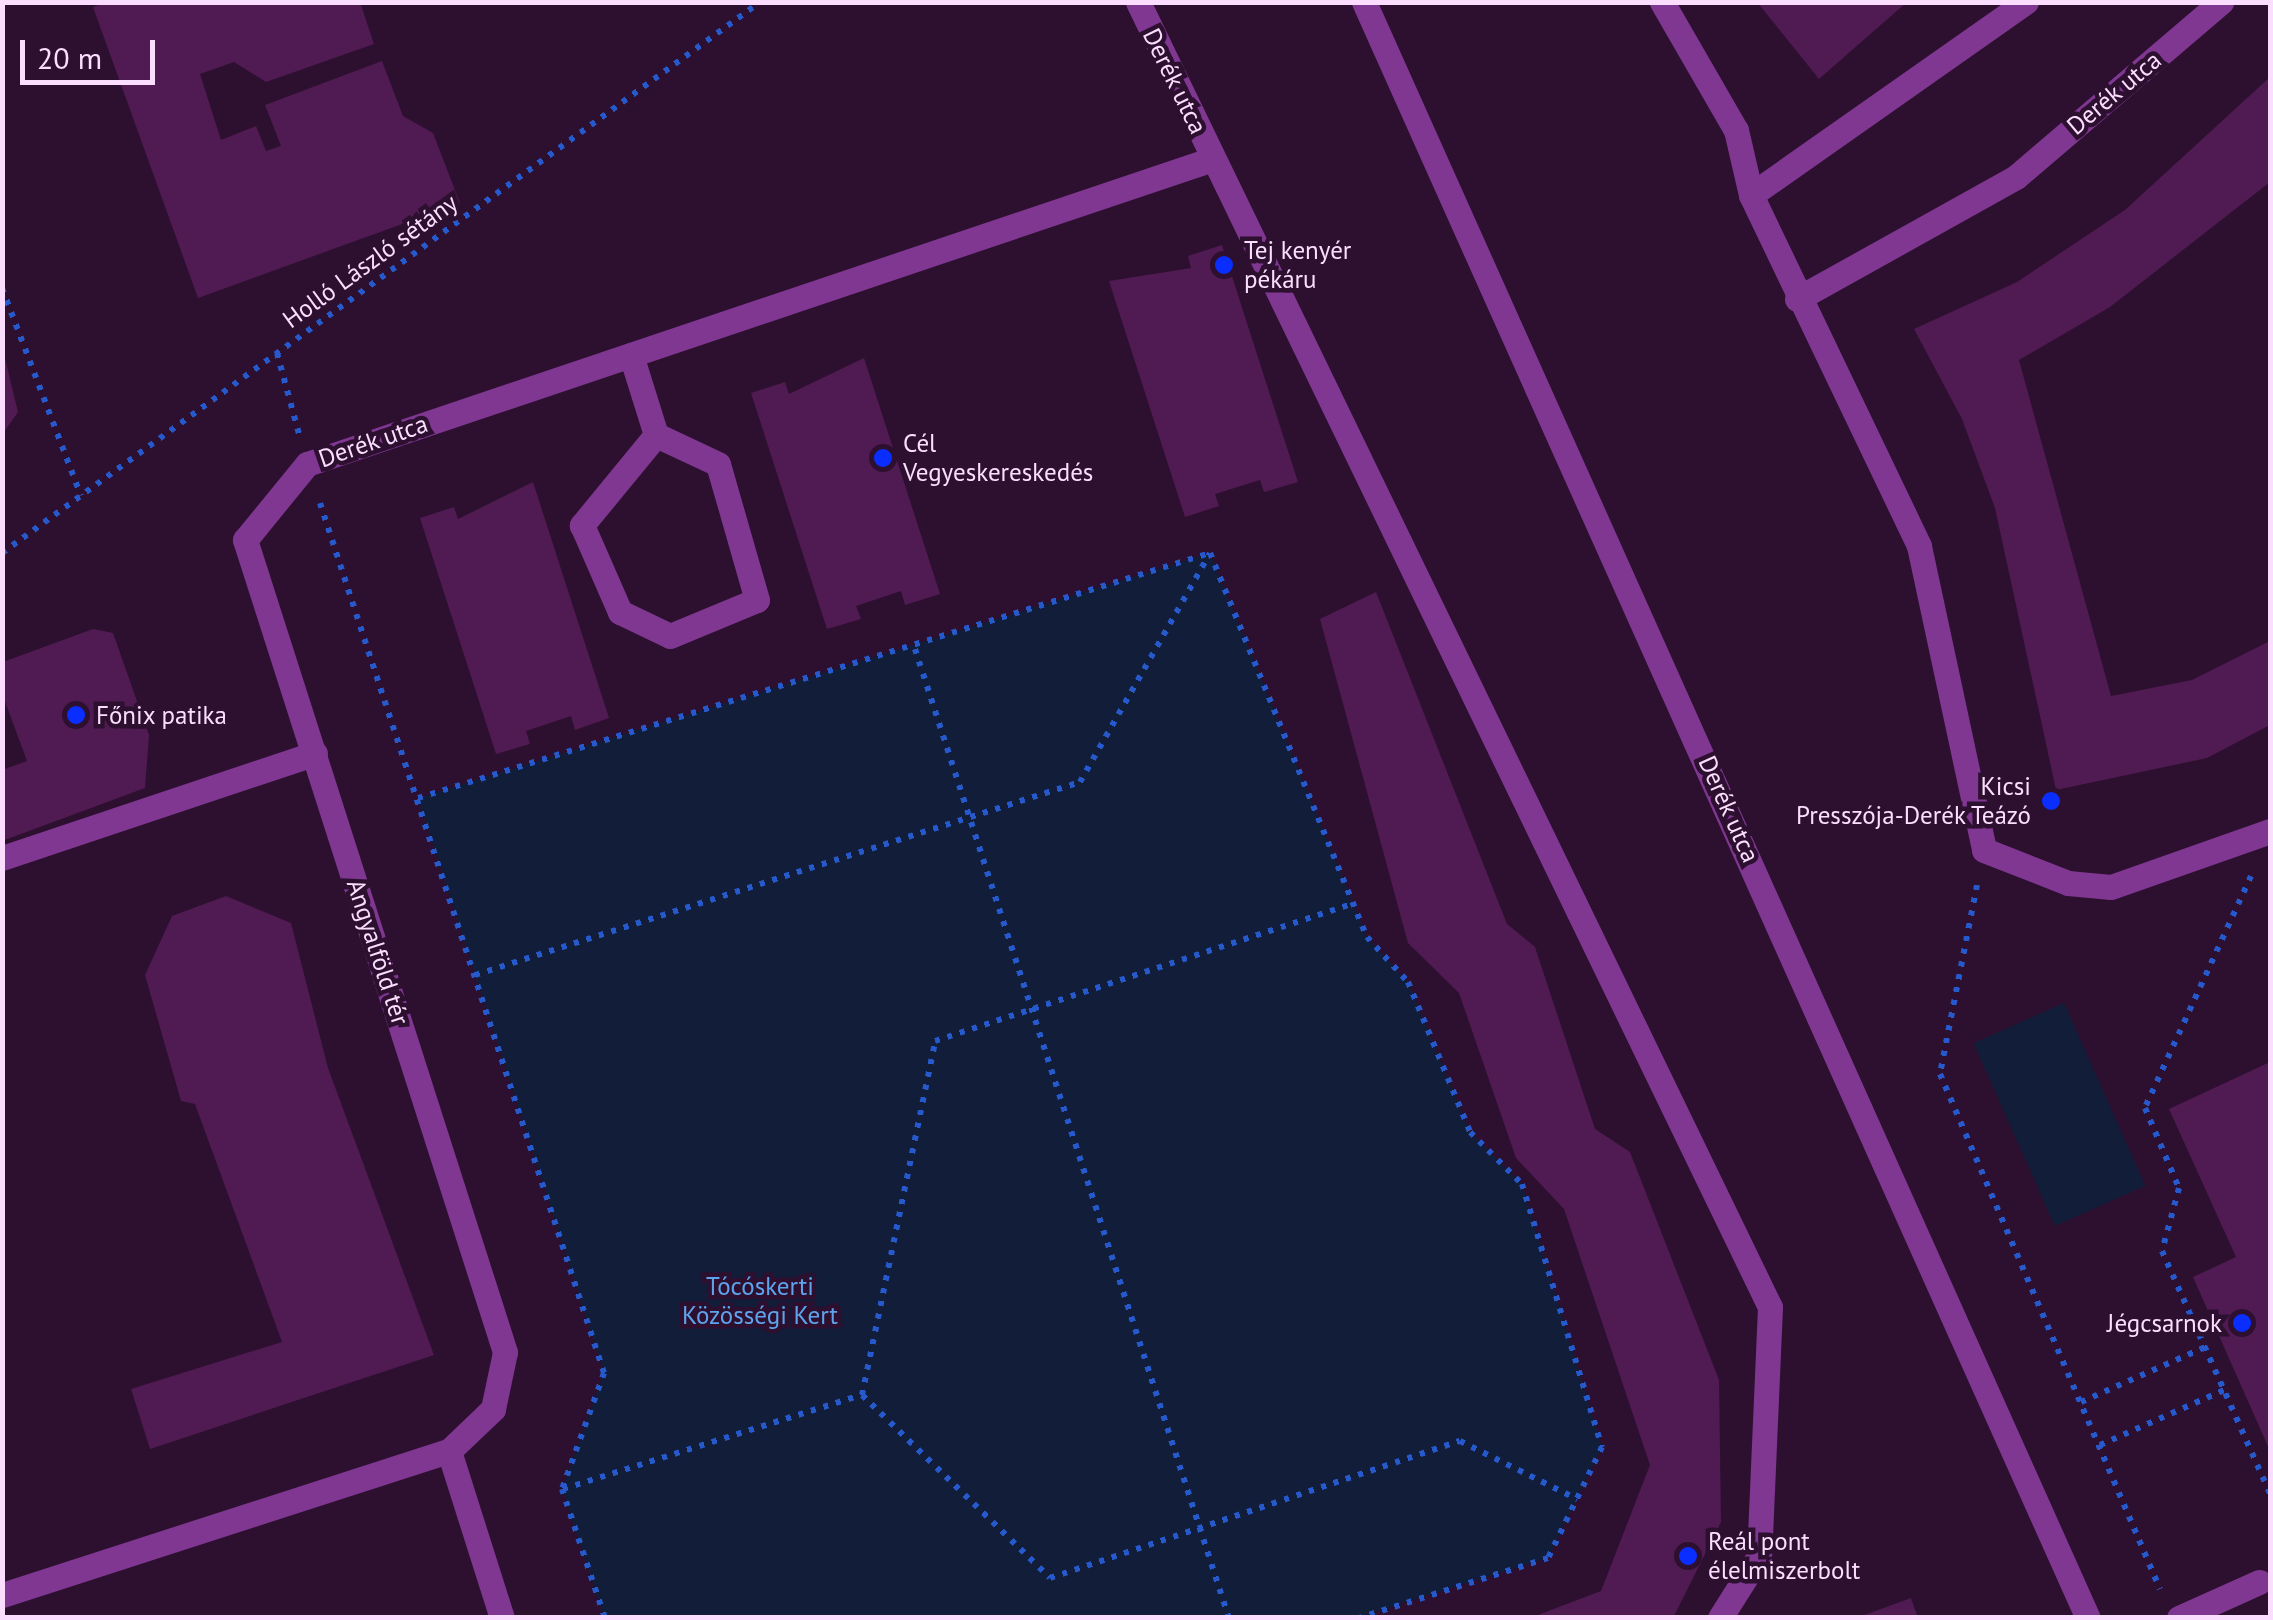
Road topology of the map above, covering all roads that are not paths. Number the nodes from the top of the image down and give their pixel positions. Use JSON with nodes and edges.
{"nodes":[{"id":1,"x":1138,"y":2,"type":"edge"},
{"id":2,"x":1364,"y":2,"type":"edge"},
{"id":3,"x":1662,"y":2,"type":"edge"},
{"id":4,"x":2026,"y":2,"type":"edge"},
{"id":5,"x":2221,"y":2,"type":"edge"},
{"id":6,"x":1213,"y":159,"type":"junction"},
{"id":7,"x":1751,"y":196,"type":"junction"},
{"id":8,"x":1797,"y":299,"type":"junction"},
{"id":9,"x":631,"y":355,"type":"junction"},
{"id":10,"x":656,"y":435,"type":"junction"},
{"id":11,"x":315,"y":753,"type":"junction"},
{"id":12,"x":2270,"y":831,"type":"edge"},
{"id":13,"x":2,"y":858,"type":"edge"},
{"id":14,"x":448,"y":1451,"type":"junction"},
{"id":15,"x":2259,"y":1582,"type":"dead end"},
{"id":16,"x":4,"y":1590,"type":"edge"},
{"id":17,"x":2172,"y":1609,"type":"edge"},
{"id":18,"x":502,"y":1618,"type":"edge"},
{"id":19,"x":1720,"y":1618,"type":"edge"},
{"id":20,"x":2088,"y":1618,"type":"edge"}],
"edges":[{"from":1,"to":6,"type":"street","name":"Derék utca"},
{"from":2,"to":20,"type":"street","name":"Derék utca"},
{"from":3,"to":7,"type":"street"},
{"from":4,"to":7,"type":"street"},
{"from":5,"to":8,"type":"street","name":"Derék utca"},
{"from":6,"to":9,"type":"street","name":"Derék utca"},
{"from":6,"to":19,"type":"street","name":"Derék utca"},
{"from":7,"to":8,"type":"street"},
{"from":8,"to":12,"type":"street"},
{"from":9,"to":10,"type":"street"},
{"from":9,"to":11,"type":"street","name":"Derék utca"},
{"from":10,"to":10,"type":"street"},
{"from":11,"to":13,"type":"street"},
{"from":11,"to":14,"type":"street","name":"Angyalföld tér"},
{"from":14,"to":16,"type":"street","name":"Angyalföld tér"},
{"from":14,"to":18,"type":"street"},
{"from":15,"to":17,"type":"street"}]}
